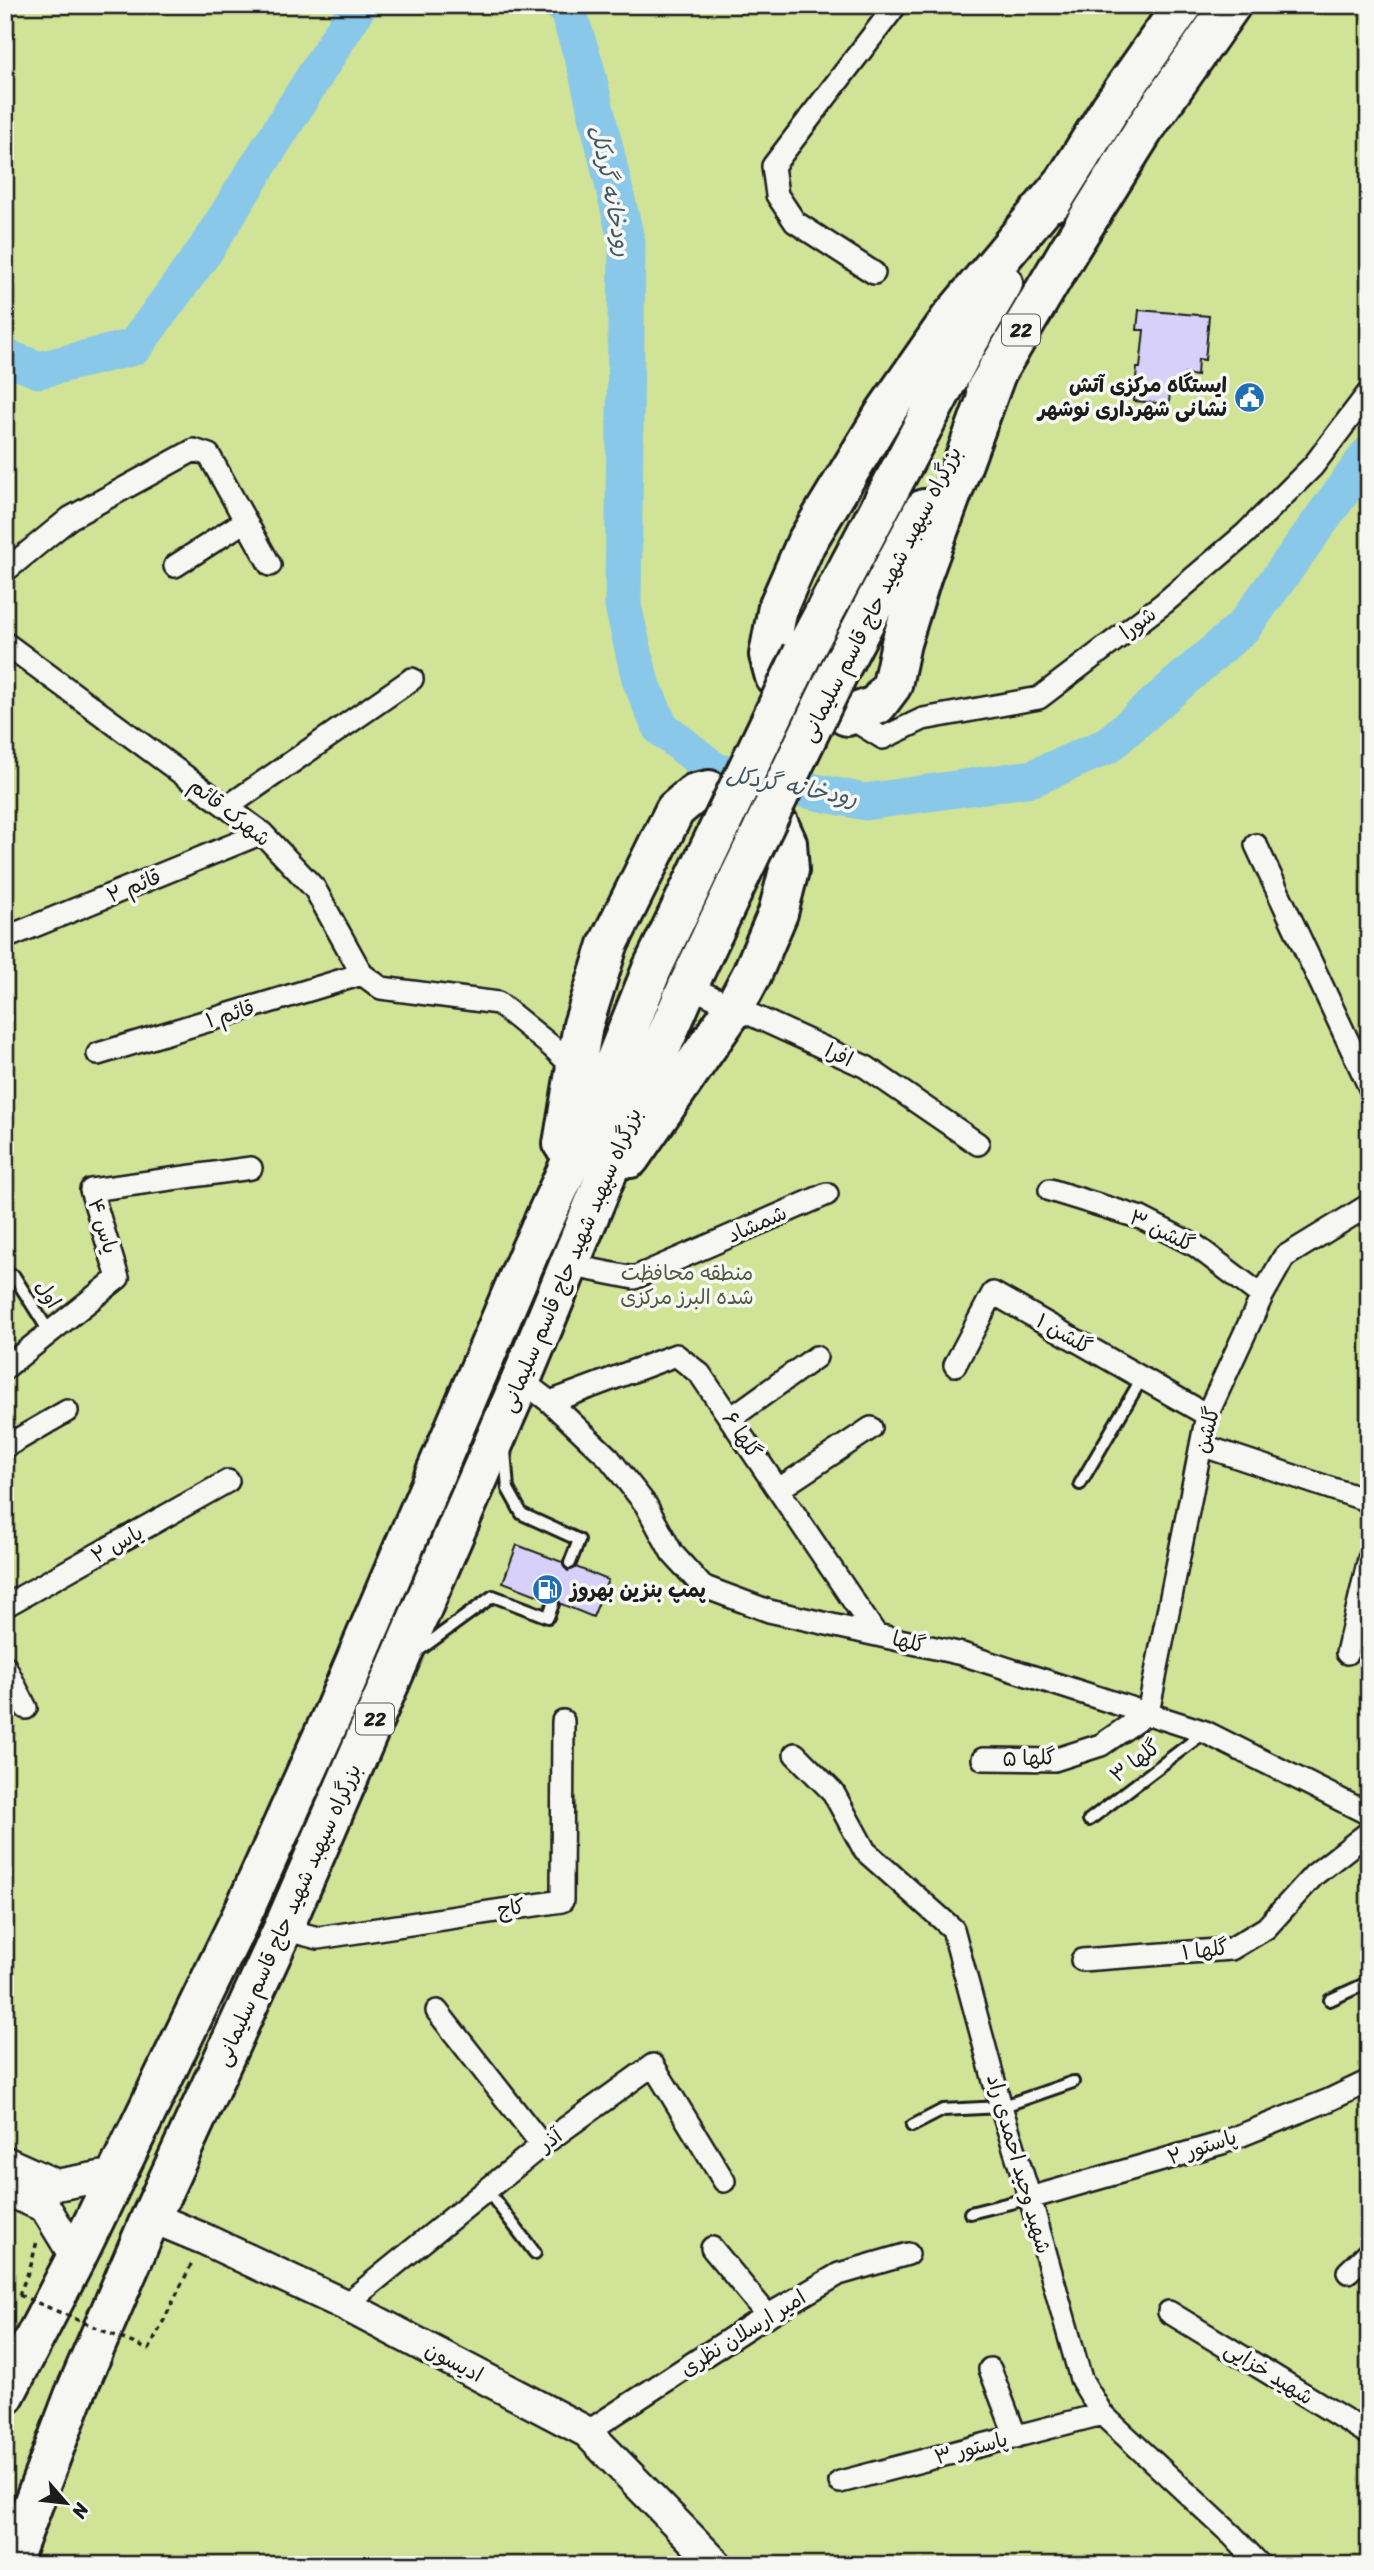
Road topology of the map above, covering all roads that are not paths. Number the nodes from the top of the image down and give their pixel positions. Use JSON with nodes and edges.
{"nodes":[{"id":1,"x":896,"y":5,"type":"edge"},
{"id":2,"x":1182,"y":5,"type":"edge"},
{"id":3,"x":1231,"y":5,"type":"edge"},
{"id":4,"x":1065,"y":181,"type":"junction"},
{"id":5,"x":873,"y":272,"type":"dead end"},
{"id":6,"x":998,"y":368,"type":"junction"},
{"id":7,"x":1369,"y":392,"type":"edge"},
{"id":8,"x":245,"y":521,"type":"junction"},
{"id":9,"x":270,"y":565,"type":"dead end"},
{"id":10,"x":175,"y":566,"type":"dead end"},
{"id":11,"x":5,"y":571,"type":"edge"},
{"id":12,"x":8,"y":652,"type":"edge"},
{"id":13,"x":412,"y":679,"type":"dead end"},
{"id":14,"x":892,"y":685,"type":"junction"},
{"id":15,"x":847,"y":716,"type":"junction"},
{"id":16,"x":923,"y":719,"type":"junction"},
{"id":17,"x":227,"y":807,"type":"junction"},
{"id":18,"x":262,"y":833,"type":"junction"},
{"id":19,"x":1256,"y":845,"type":"dead end"},
{"id":20,"x":5,"y":939,"type":"edge"},
{"id":21,"x":362,"y":974,"type":"junction"},
{"id":22,"x":688,"y":986,"type":"junction"},
{"id":23,"x":734,"y":1008,"type":"junction"},
{"id":24,"x":98,"y":1054,"type":"dead end"},
{"id":25,"x":589,"y":1082,"type":"junction"},
{"id":26,"x":1369,"y":1086,"type":"edge"},
{"id":27,"x":978,"y":1144,"type":"dead end"},
{"id":28,"x":251,"y":1168,"type":"dead end"},
{"id":29,"x":1050,"y":1190,"type":"dead end"},
{"id":30,"x":827,"y":1194,"type":"dead end"},
{"id":31,"x":1369,"y":1205,"type":"edge"},
{"id":32,"x":589,"y":1214,"type":"junction"},
{"id":33,"x":568,"y":1265,"type":"junction"},
{"id":34,"x":14,"y":1276,"type":"dead end"},
{"id":35,"x":1262,"y":1296,"type":"junction"},
{"id":36,"x":50,"y":1333,"type":"junction"},
{"id":37,"x":816,"y":1357,"type":"dead end"},
{"id":38,"x":955,"y":1364,"type":"dead end"},
{"id":39,"x":5,"y":1368,"type":"edge"},
{"id":40,"x":1142,"y":1378,"type":"junction"},
{"id":41,"x":535,"y":1391,"type":"junction"},
{"id":42,"x":66,"y":1411,"type":"dead end"},
{"id":43,"x":1207,"y":1415,"type":"junction"},
{"id":44,"x":731,"y":1418,"type":"junction"},
{"id":45,"x":502,"y":1423,"type":"junction"},
{"id":46,"x":871,"y":1428,"type":"dead end"},
{"id":47,"x":1201,"y":1445,"type":"junction"},
{"id":48,"x":5,"y":1447,"type":"edge"},
{"id":49,"x":228,"y":1481,"type":"dead end"},
{"id":50,"x":1080,"y":1484,"type":"dead end"},
{"id":51,"x":779,"y":1489,"type":"junction"},
{"id":52,"x":1369,"y":1501,"type":"edge"},
{"id":53,"x":1369,"y":1559,"type":"edge"},
{"id":54,"x":570,"y":1563,"type":"dead end"},
{"id":55,"x":554,"y":1604,"type":"dead end"},
{"id":56,"x":5,"y":1606,"type":"edge"},
{"id":57,"x":875,"y":1633,"type":"junction"},
{"id":58,"x":1347,"y":1653,"type":"dead end"},
{"id":59,"x":399,"y":1665,"type":"junction"},
{"id":60,"x":5,"y":1666,"type":"edge"},
{"id":61,"x":26,"y":1708,"type":"dead end"},
{"id":62,"x":1148,"y":1713,"type":"junction"},
{"id":63,"x":563,"y":1721,"type":"dead end"},
{"id":64,"x":1205,"y":1732,"type":"junction"},
{"id":65,"x":795,"y":1754,"type":"dead end"},
{"id":66,"x":982,"y":1759,"type":"dead end"},
{"id":67,"x":1369,"y":1814,"type":"edge"},
{"id":68,"x":1089,"y":1820,"type":"dead end"},
{"id":69,"x":1369,"y":1832,"type":"edge"},
{"id":70,"x":284,"y":1929,"type":"junction"},
{"id":71,"x":1082,"y":1960,"type":"dead end"},
{"id":72,"x":1369,"y":1982,"type":"edge"},
{"id":73,"x":1330,"y":2000,"type":"dead end"},
{"id":74,"x":437,"y":2011,"type":"dead end"},
{"id":75,"x":1369,"y":2081,"type":"edge"},
{"id":76,"x":1073,"y":2082,"type":"dead end"},
{"id":77,"x":1001,"y":2107,"type":"junction"},
{"id":78,"x":912,"y":2126,"type":"dead end"},
{"id":79,"x":542,"y":2145,"type":"junction"},
{"id":80,"x":5,"y":2162,"type":"edge"},
{"id":81,"x":116,"y":2174,"type":"junction"},
{"id":82,"x":724,"y":2181,"type":"dead end"},
{"id":83,"x":5,"y":2189,"type":"edge"},
{"id":84,"x":487,"y":2190,"type":"junction"},
{"id":85,"x":1030,"y":2198,"type":"junction"},
{"id":86,"x":970,"y":2213,"type":"dead end"},
{"id":87,"x":150,"y":2217,"type":"junction"},
{"id":88,"x":712,"y":2248,"type":"dead end"},
{"id":89,"x":1369,"y":2252,"type":"edge"},
{"id":90,"x":535,"y":2253,"type":"dead end"},
{"id":91,"x":908,"y":2254,"type":"dead end"},
{"id":92,"x":76,"y":2258,"type":"junction"},
{"id":93,"x":1348,"y":2272,"type":"dead end"},
{"id":94,"x":345,"y":2305,"type":"junction"},
{"id":95,"x":1169,"y":2312,"type":"dead end"},
{"id":96,"x":768,"y":2316,"type":"junction"},
{"id":97,"x":990,"y":2369,"type":"dead end"},
{"id":98,"x":5,"y":2395,"type":"edge"},
{"id":99,"x":1102,"y":2414,"type":"junction"},
{"id":100,"x":587,"y":2432,"type":"junction"},
{"id":101,"x":1369,"y":2434,"type":"edge"},
{"id":102,"x":1016,"y":2437,"type":"junction"},
{"id":103,"x":840,"y":2482,"type":"dead end"},
{"id":104,"x":38,"y":2490,"type":"junction"},
{"id":105,"x":5,"y":2538,"type":"edge"},
{"id":106,"x":9,"y":2565,"type":"edge"},
{"id":107,"x":717,"y":2565,"type":"edge"},
{"id":108,"x":1260,"y":2565,"type":"edge"}],
"edges":[{"from":1,"to":5,"type":"street"},
{"from":2,"to":4,"type":"highway","name":"بزرگراه سپهبد شهید حاج قاسم سلیمانی","number":"22"},
{"from":3,"to":6,"type":"highway","name":"بزرگراه سپهبد شهید حاج قاسم سلیمانی","number":"22"},
{"from":4,"to":15,"type":"highway"},
{"from":4,"to":25,"type":"highway","name":"بزرگراه سپهبد شهید حاج قاسم سلیمانی","number":"22","bridge":true},
{"from":6,"to":14,"type":"highway"},
{"from":6,"to":22,"type":"highway","name":"بزرگراه سپهبد شهید حاج قاسم سلیمانی","number":"22","bridge":true},
{"from":7,"to":16,"type":"street","name":"شورا"},
{"from":8,"to":9,"type":"street"},
{"from":8,"to":10,"type":"street"},
{"from":8,"to":11,"type":"street"},
{"from":12,"to":17,"type":"street","name":"شهرک قائم"},
{"from":13,"to":17,"type":"street"},
{"from":14,"to":15,"type":"highway"},
{"from":14,"to":16,"type":"street"},
{"from":15,"to":16,"type":"street","name":"شورا"},
{"from":17,"to":18,"type":"street","name":"شهرک قائم"},
{"from":18,"to":20,"type":"street","name":"قائم ۲"},
{"from":18,"to":21,"type":"street","name":"شهرک قائم"},
{"from":19,"to":26,"type":"street"},
{"from":21,"to":24,"type":"street","name":"قائم ۱"},
{"from":21,"to":25,"type":"street"},
{"from":22,"to":23,"type":"street","name":"افرا"},
{"from":22,"to":32,"type":"highway","name":"بزرگراه سپهبد شهید حاج قاسم سلیمانی","number":"22"},
{"from":23,"to":25,"type":"highway"},
{"from":23,"to":27,"type":"street","name":"افرا"},
{"from":23,"to":32,"type":"highway"},
{"from":25,"to":81,"type":"highway","name":"بزرگراه سپهبد شهید حاج قاسم سلیمانی","number":"22"},
{"from":28,"to":36,"type":"street","name":"یاس ۴"},
{"from":29,"to":35,"type":"street","name":"گلشن ۳"},
{"from":30,"to":33,"type":"street","name":"شمشاد"},
{"from":31,"to":35,"type":"street","name":"گلشن"},
{"from":32,"to":33,"type":"highway","name":"بزرگراه سپهبد شهید حاج قاسم سلیمانی","number":"22"},
{"from":33,"to":41,"type":"highway","name":"بزرگراه سپهبد شهید حاج قاسم سلیمانی","number":"22"},
{"from":34,"to":36,"type":"lane","name":"اول"},
{"from":35,"to":43,"type":"street","name":"گلشن"},
{"from":36,"to":39,"type":"street","name":"یاس ۴"},
{"from":37,"to":44,"type":"street"},
{"from":38,"to":40,"type":"street","name":"گلشن ۱"},
{"from":40,"to":43,"type":"street","name":"گلشن ۱"},
{"from":40,"to":50,"type":"lane"},
{"from":41,"to":44,"type":"street","name":"گلها ۶"},
{"from":41,"to":45,"type":"highway","name":"بزرگراه سپهبد شهید حاج قاسم سلیمانی","number":"22"},
{"from":41,"to":57,"type":"street","name":"گلها"},
{"from":42,"to":48,"type":"street"},
{"from":43,"to":47,"type":"street","name":"گلشن"},
{"from":44,"to":51,"type":"street","name":"گلها ۶"},
{"from":45,"to":54,"type":"lane"},
{"from":45,"to":59,"type":"highway","name":"بزرگراه سپهبد شهید حاج قاسم سلیمانی","number":"22"},
{"from":46,"to":51,"type":"street"},
{"from":47,"to":52,"type":"street"},
{"from":47,"to":62,"type":"street","name":"گلشن"},
{"from":49,"to":56,"type":"street","name":"یاس ۲"},
{"from":51,"to":57,"type":"street","name":"گلها ۶"},
{"from":53,"to":58,"type":"street"},
{"from":55,"to":59,"type":"lane"},
{"from":57,"to":62,"type":"street","name":"گلها"},
{"from":59,"to":70,"type":"highway","name":"بزرگراه سپهبد شهید حاج قاسم سلیمانی","number":"22"},
{"from":60,"to":61,"type":"street"},
{"from":62,"to":64,"type":"street","name":"گلها"},
{"from":62,"to":66,"type":"street","name":"گلها ۵"},
{"from":63,"to":70,"type":"street","name":"کاج"},
{"from":64,"to":67,"type":"street","name":"گلها"},
{"from":64,"to":68,"type":"lane","name":"گلها ۳"},
{"from":65,"to":77,"type":"street","name":"شهید وحید احمدی راد"},
{"from":69,"to":71,"type":"street","name":"گلها ۱"},
{"from":70,"to":87,"type":"highway","name":"بزرگراه سپهبد شهید حاج قاسم سلیمانی","number":"22"},
{"from":72,"to":73,"type":"lane"},
{"from":74,"to":79,"type":"street"},
{"from":75,"to":85,"type":"street","name":"پاستور ۲"},
{"from":76,"to":77,"type":"lane"},
{"from":77,"to":78,"type":"lane"},
{"from":77,"to":85,"type":"street","name":"شهید وحید احمدی راد"},
{"from":79,"to":82,"type":"street","name":"آذر"},
{"from":79,"to":84,"type":"street","name":"آذر"},
{"from":80,"to":81,"type":"street"},
{"from":81,"to":92,"type":"highway","name":"بزرگراه سپهبد شهید حاج قاسم سلیمانی","number":"22"},
{"from":83,"to":92,"type":"street"},
{"from":84,"to":90,"type":"lane"},
{"from":84,"to":94,"type":"street","name":"آذر"},
{"from":85,"to":86,"type":"lane"},
{"from":85,"to":99,"type":"street","name":"شهید وحید احمدی راد"},
{"from":87,"to":94,"type":"street","name":"ادیسون"},
{"from":87,"to":104,"type":"highway","name":"بزرگراه سپهبد شهید حاج قاسم سلیمانی","number":"22"},
{"from":88,"to":96,"type":"street"},
{"from":89,"to":93,"type":"street"},
{"from":91,"to":96,"type":"street","name":"امیر ارسلان نظری"},
{"from":92,"to":98,"type":"highway","name":"بزرگراه سپهبد شهید حاج قاسم سلیمانی","number":"22"},
{"from":94,"to":100,"type":"street","name":"ادیسون"},
{"from":95,"to":101,"type":"street","name":"شهید خزایی"},
{"from":96,"to":100,"type":"street","name":"امیر ارسلان نظری"},
{"from":97,"to":102,"type":"street"},
{"from":99,"to":102,"type":"street","name":"پاستور ۳"},
{"from":99,"to":108,"type":"street","name":"شهید وحید احمدی راد"},
{"from":100,"to":107,"type":"street","name":"ادیسون"},
{"from":102,"to":103,"type":"street","name":"پاستور ۳"},
{"from":104,"to":105,"type":"highway"},
{"from":104,"to":106,"type":"highway","name":"بزرگراه سپهبد شهید حاج قاسم سلیمانی","number":"22"}]}
